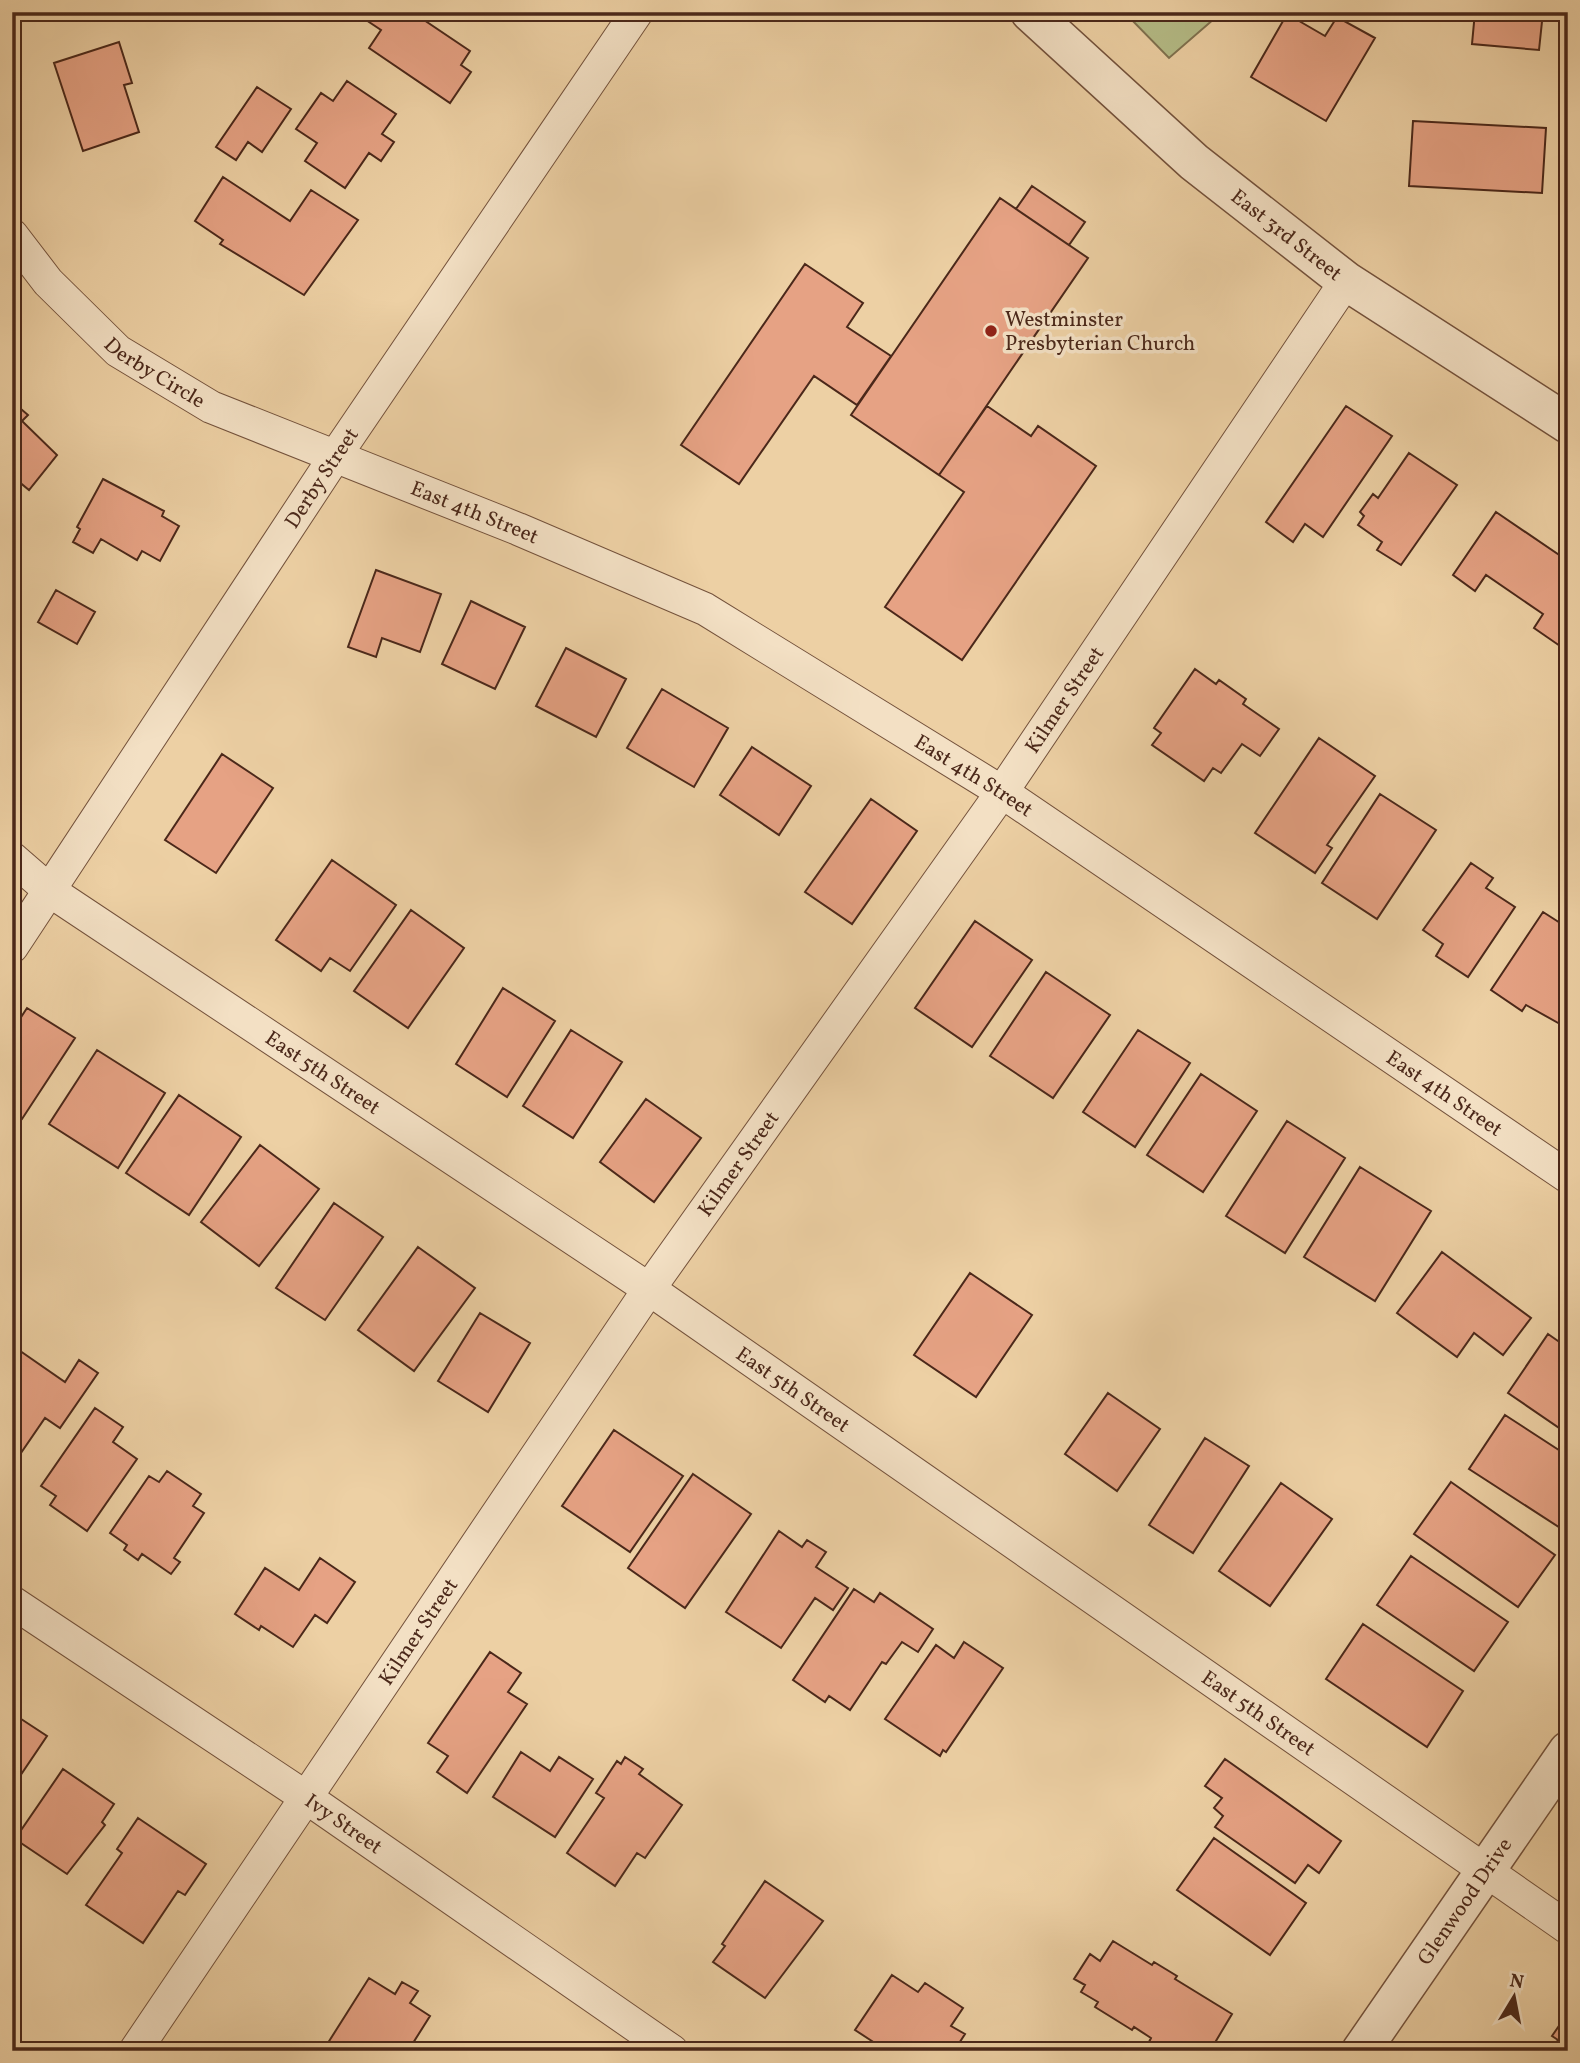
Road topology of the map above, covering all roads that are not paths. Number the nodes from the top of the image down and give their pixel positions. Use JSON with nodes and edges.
{"nodes":[{"id":1,"x":637,"y":12,"type":"edge"},
{"id":2,"x":1030,"y":12,"type":"edge"},
{"id":3,"x":12,"y":235,"type":"edge"},
{"id":4,"x":1346,"y":281,"type":"junction"},
{"id":5,"x":1568,"y":424,"type":"edge"},
{"id":6,"x":336,"y":455,"type":"junction"},
{"id":7,"x":1002,"y":792,"type":"junction"},
{"id":8,"x":12,"y":858,"type":"edge"},
{"id":9,"x":50,"y":891,"type":"junction"},
{"id":10,"x":12,"y":947,"type":"edge"},
{"id":11,"x":1568,"y":1177,"type":"edge"},
{"id":12,"x":649,"y":1289,"type":"junction"},
{"id":13,"x":12,"y":1602,"type":"edge"},
{"id":14,"x":1568,"y":1751,"type":"edge"},
{"id":15,"x":307,"y":1798,"type":"junction"},
{"id":16,"x":1486,"y":1871,"type":"junction"},
{"id":17,"x":1568,"y":1928,"type":"edge"},
{"id":18,"x":135,"y":2051,"type":"edge"},
{"id":19,"x":671,"y":2051,"type":"edge"},
{"id":20,"x":1361,"y":2051,"type":"edge"}],
"edges":[{"from":1,"to":6,"type":"street","name":"Derby Street"},
{"from":2,"to":4,"type":"street","name":"East 3rd Street"},
{"from":3,"to":6,"type":"street","name":"Derby Circle"},
{"from":4,"to":5,"type":"street","name":"East 3rd Street"},
{"from":4,"to":7,"type":"street","name":"Kilmer Street"},
{"from":6,"to":7,"type":"street","name":"East 4th Street"},
{"from":6,"to":9,"type":"street","name":"Derby Street"},
{"from":7,"to":11,"type":"street","name":"East 4th Street"},
{"from":7,"to":12,"type":"street","name":"Kilmer Street"},
{"from":8,"to":9,"type":"street","name":"East 5th Street"},
{"from":9,"to":10,"type":"street","name":"Derby Street"},
{"from":9,"to":12,"type":"street","name":"East 5th Street"},
{"from":12,"to":15,"type":"street","name":"Kilmer Street"},
{"from":12,"to":16,"type":"street","name":"East 5th Street"},
{"from":13,"to":15,"type":"street","name":"Ivy Street"},
{"from":14,"to":16,"type":"street","name":"Glenwood Drive"},
{"from":15,"to":18,"type":"street","name":"Kilmer Street"},
{"from":15,"to":19,"type":"street","name":"Ivy Street"},
{"from":16,"to":17,"type":"street","name":"East 5th Street"},
{"from":16,"to":20,"type":"street","name":"Glenwood Drive"}]}
